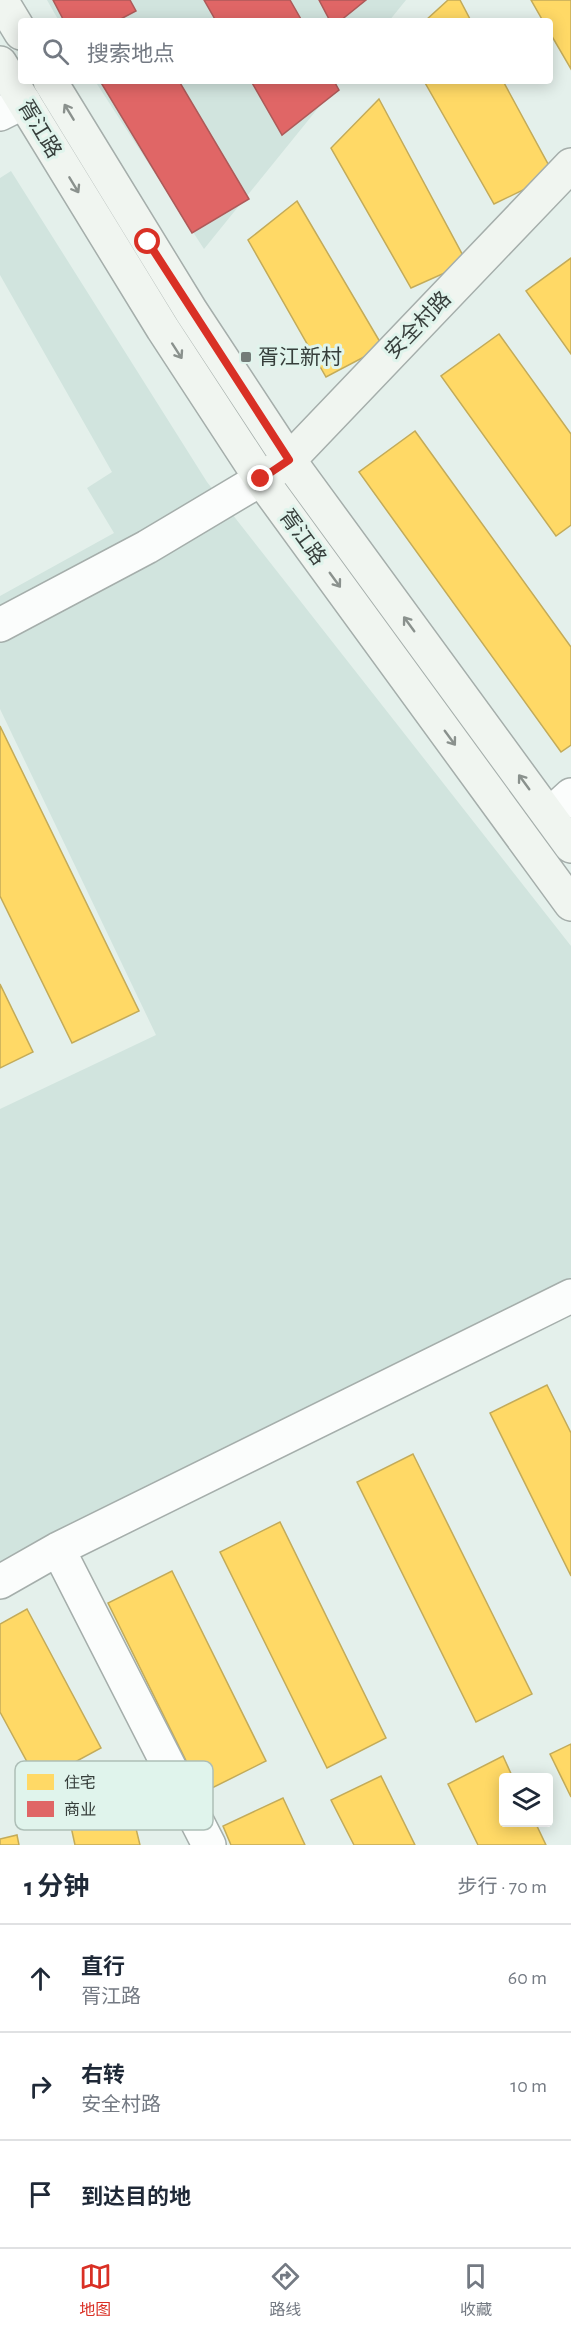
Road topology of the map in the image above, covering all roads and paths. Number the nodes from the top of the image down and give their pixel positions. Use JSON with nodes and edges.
{"nodes":[{"id":1,"x":1,"y":0,"type":"edge"},
{"id":2,"x":18,"y":28,"type":"edge"},
{"id":3,"x":0,"y":63,"type":"edge"},
{"id":4,"x":52,"y":84,"type":"edge"},
{"id":5,"x":12,"y":108,"type":"edge"},
{"id":6,"x":571,"y":165,"type":"edge"},
{"id":7,"x":289,"y":460,"type":"junction"},
{"id":8,"x":261,"y":479,"type":"junction"},
{"id":9,"x":0,"y":625,"type":"edge"},
{"id":10,"x":560,"y":805,"type":"edge"},
{"id":11,"x":571,"y":846,"type":"edge"},
{"id":12,"x":571,"y":904,"type":"edge"},
{"id":13,"x":571,"y":1296,"type":"edge"},
{"id":14,"x":58,"y":1549,"type":"junction"},
{"id":15,"x":0,"y":1582,"type":"edge"},
{"id":16,"x":165,"y":1761,"type":"edge"},
{"id":17,"x":200,"y":1830,"type":"edge"},
{"id":18,"x":208,"y":1845,"type":"edge"}],
"edges":[{"from":1,"to":2,"type":"main road"},
{"from":3,"to":5,"type":"main road","name":"胥江路"},
{"from":7,"to":4,"type":"main road","name":"胥江路","one_way":true},
{"from":5,"to":8,"type":"main road","name":"胥江路","one_way":true},
{"from":6,"to":7,"type":"main road","name":"安全村路"},
{"from":7,"to":8,"type":"main road","name":"安全村路"},
{"from":10,"to":7,"type":"main road","name":"胥江路","one_way":true},
{"from":8,"to":9,"type":"street"},
{"from":8,"to":12,"type":"main road","name":"胥江路","one_way":true},
{"from":10,"to":11,"type":"main road","name":"胥江路"},
{"from":13,"to":14,"type":"street"},
{"from":14,"to":15,"type":"street"},
{"from":14,"to":16,"type":"street"},
{"from":17,"to":18,"type":"street"}]}
